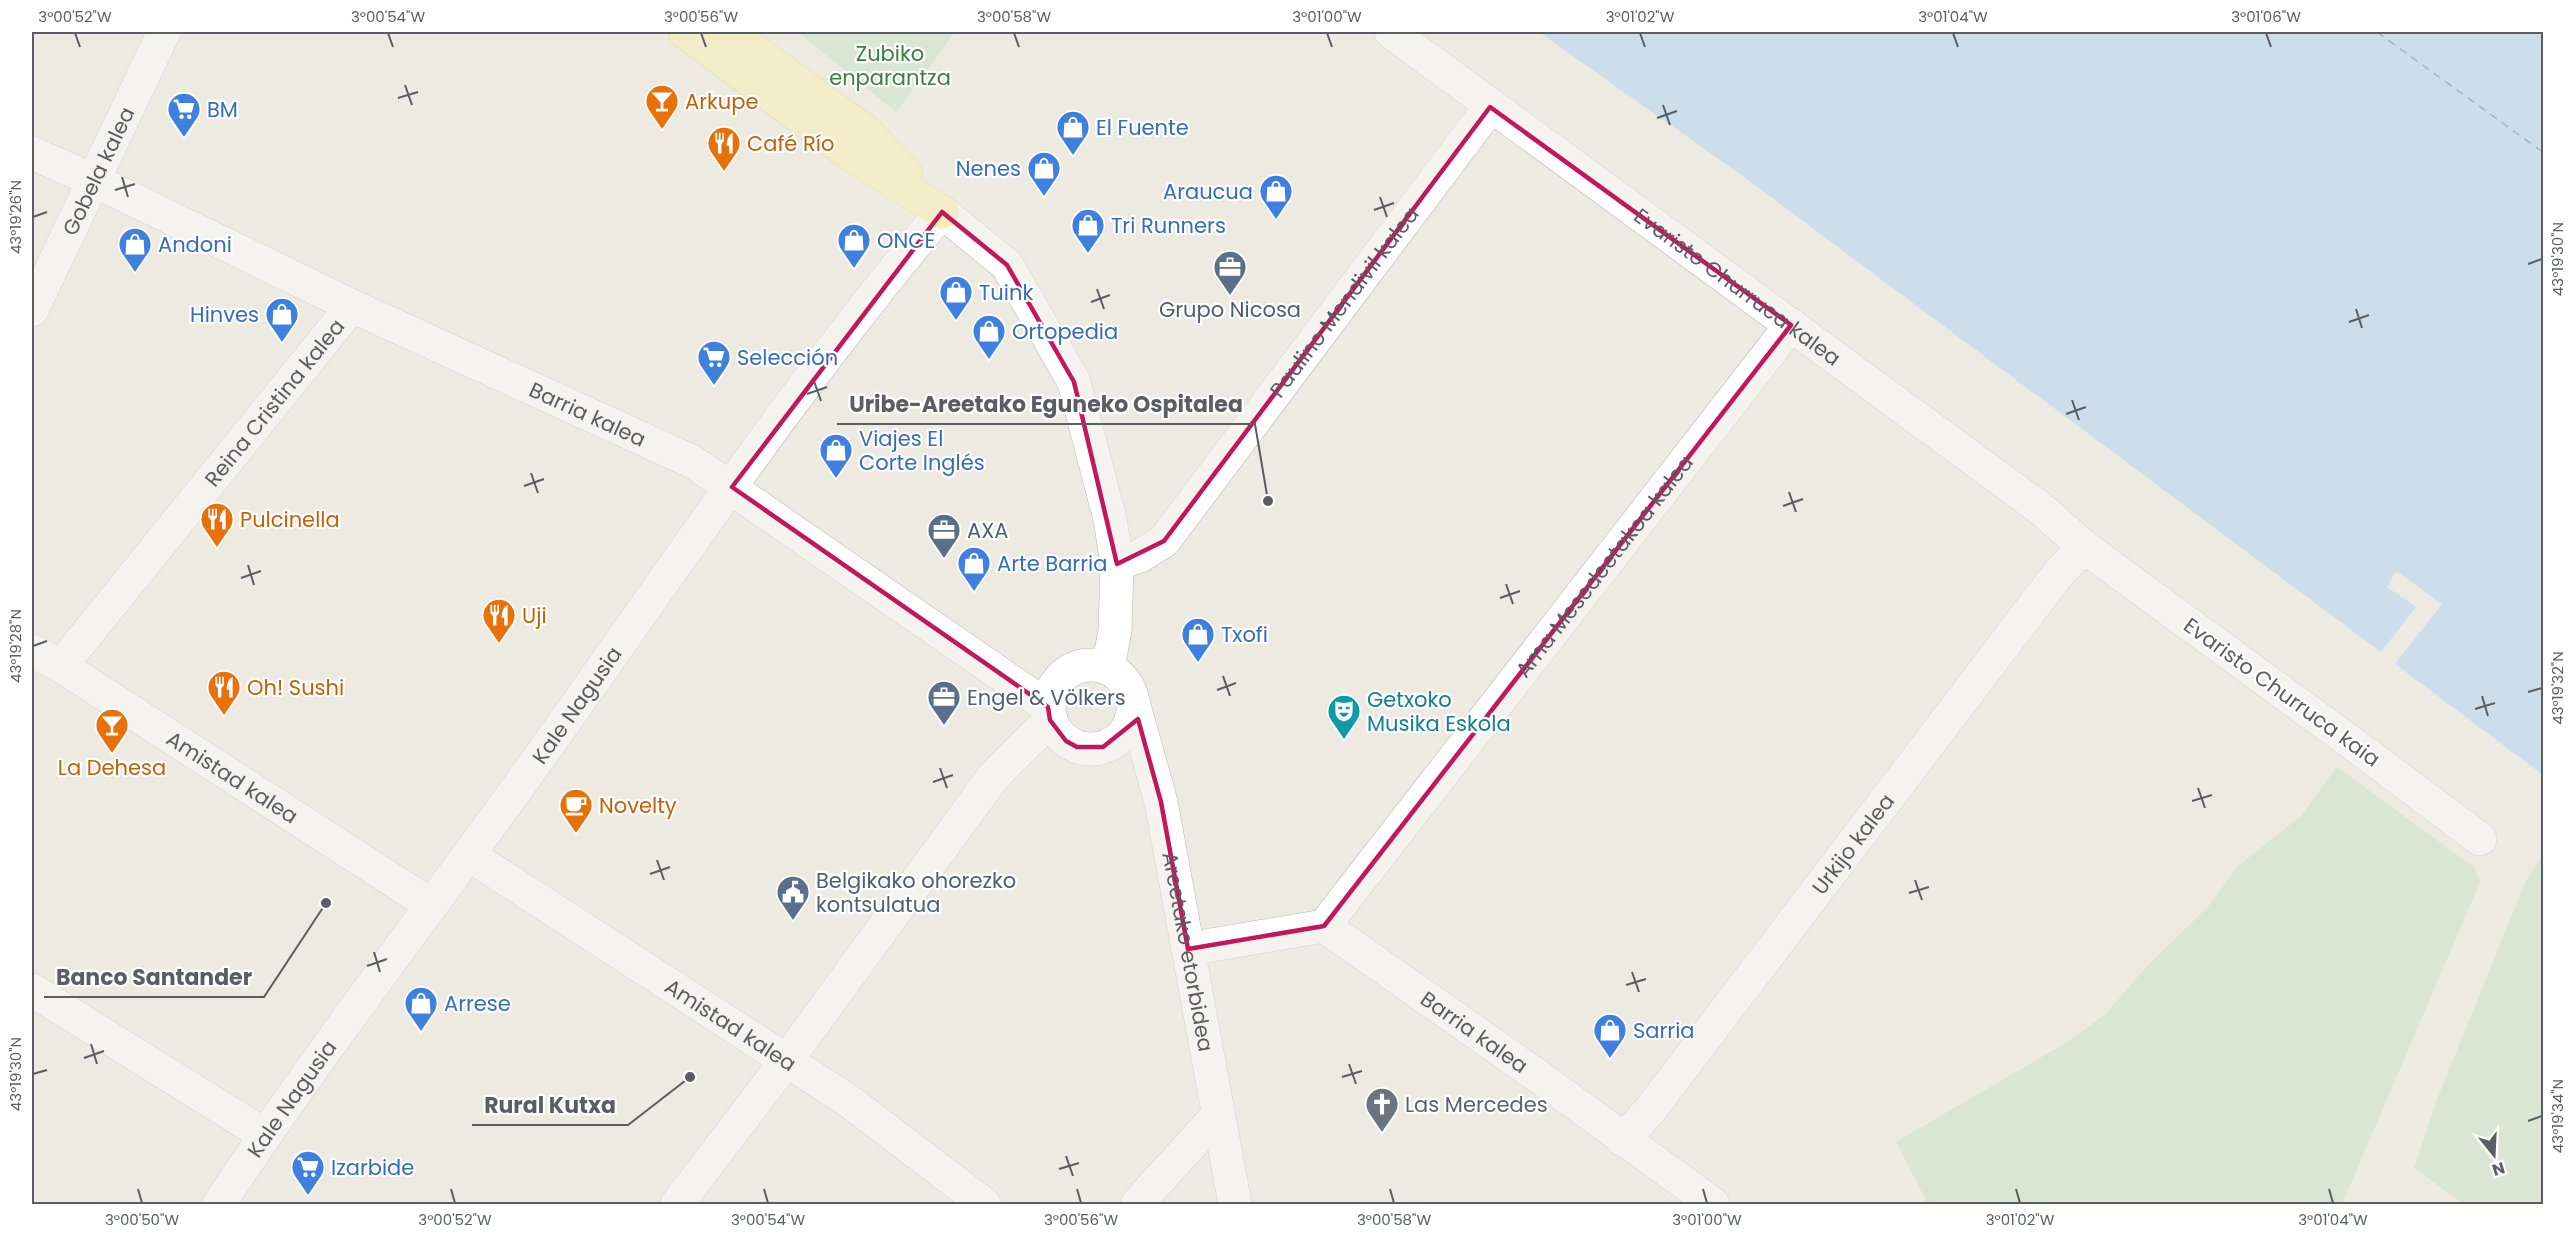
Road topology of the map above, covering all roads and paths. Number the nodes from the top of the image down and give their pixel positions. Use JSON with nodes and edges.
{"nodes":[{"id":1,"x":164,"y":32,"type":"edge"},
{"id":2,"x":685,"y":32,"type":"edge"},
{"id":3,"x":729,"y":32,"type":"edge"},
{"id":4,"x":1390,"y":32,"type":"edge"},
{"id":5,"x":1490,"y":107,"type":"junction"},
{"id":6,"x":32,"y":153,"type":"edge"},
{"id":7,"x":93,"y":180,"type":"junction"},
{"id":8,"x":942,"y":212,"type":"junction"},
{"id":9,"x":352,"y":306,"type":"junction"},
{"id":10,"x":32,"y":310,"type":"edge"},
{"id":11,"x":1791,"y":325,"type":"junction"},
{"id":12,"x":732,"y":487,"type":"junction"},
{"id":13,"x":2084,"y":547,"type":"junction"},
{"id":14,"x":1118,"y":564,"type":"junction"},
{"id":15,"x":32,"y":651,"type":"edge"},
{"id":16,"x":61,"y":666,"type":"junction"},
{"id":17,"x":1108,"y":668,"type":"junction"},
{"id":18,"x":1133,"y":702,"type":"junction"},
{"id":19,"x":1049,"y":713,"type":"junction"},
{"id":20,"x":2480,"y":839,"type":"dead end"},
{"id":21,"x":469,"y":855,"type":"junction"},
{"id":22,"x":431,"y":905,"type":"junction"},
{"id":23,"x":1324,"y":926,"type":"junction"},
{"id":24,"x":1188,"y":949,"type":"junction"},
{"id":25,"x":32,"y":990,"type":"edge"},
{"id":26,"x":787,"y":1060,"type":"junction"},
{"id":27,"x":1217,"y":1116,"type":"junction"},
{"id":28,"x":265,"y":1135,"type":"junction"},
{"id":29,"x":1623,"y":1140,"type":"junction"},
{"id":30,"x":219,"y":1204,"type":"edge"},
{"id":31,"x":677,"y":1204,"type":"edge"},
{"id":32,"x":984,"y":1204,"type":"edge"},
{"id":33,"x":1137,"y":1204,"type":"edge"},
{"id":34,"x":1234,"y":1204,"type":"edge"},
{"id":35,"x":1713,"y":1204,"type":"edge"}],
"edges":[{"from":1,"to":7,"type":"street","name":"Gobela kalea"},
{"from":2,"to":8,"type":"main road"},
{"from":3,"to":8,"type":"main road"},
{"from":4,"to":5,"type":"street","name":"Evaristo Churruca kalea"},
{"from":5,"to":11,"type":"street","name":"Evaristo Churruca kalea"},
{"from":5,"to":14,"type":"street","name":"Paulino Mendivil kalea"},
{"from":6,"to":7,"type":"street","name":"Barria kalea"},
{"from":7,"to":9,"type":"street","name":"Barria kalea"},
{"from":7,"to":10,"type":"street","name":"Gobela kalea"},
{"from":8,"to":12,"type":"street","name":"Kale Nagusia"},
{"from":8,"to":14,"type":"street"},
{"from":9,"to":12,"type":"street","name":"Barria kalea"},
{"from":9,"to":16,"type":"street","name":"Reina Cristina kalea"},
{"from":11,"to":13,"type":"street","name":"Evaristo Churruca kalea"},
{"from":11,"to":23,"type":"street","name":"Ama Mesedeetakoa kalea"},
{"from":12,"to":19,"type":"street","name":"Barria kalea"},
{"from":12,"to":21,"type":"street","name":"Kale Nagusia"},
{"from":13,"to":20,"type":"street","name":"Evaristo Churruca kaia"},
{"from":13,"to":29,"type":"street","name":"Urkijo kalea"},
{"from":14,"to":17,"type":"street"},
{"from":15,"to":16,"type":"street","name":"Amistad kalea"},
{"from":16,"to":22,"type":"street","name":"Amistad kalea"},
{"from":17,"to":18,"type":"street"},
{"from":17,"to":19,"type":"street"},
{"from":18,"to":19,"type":"street"},
{"from":18,"to":24,"type":"street","name":"Areetako etorbidea"},
{"from":19,"to":26,"type":"street"},
{"from":21,"to":22,"type":"street","name":"Kale Nagusia"},
{"from":21,"to":26,"type":"street","name":"Amistad kalea"},
{"from":22,"to":28,"type":"street","name":"Kale Nagusia"},
{"from":23,"to":24,"type":"street"},
{"from":23,"to":29,"type":"street","name":"Barria kalea"},
{"from":24,"to":27,"type":"street","name":"Areetako etorbidea"},
{"from":25,"to":28,"type":"street"},
{"from":26,"to":31,"type":"street"},
{"from":26,"to":32,"type":"street","name":"Amistad kalea"},
{"from":27,"to":33,"type":"street"},
{"from":27,"to":34,"type":"street","name":"Areetako etorbidea"},
{"from":28,"to":30,"type":"street","name":"Kale Nagusia"},
{"from":29,"to":35,"type":"street","name":"Barria kalea"}]}
